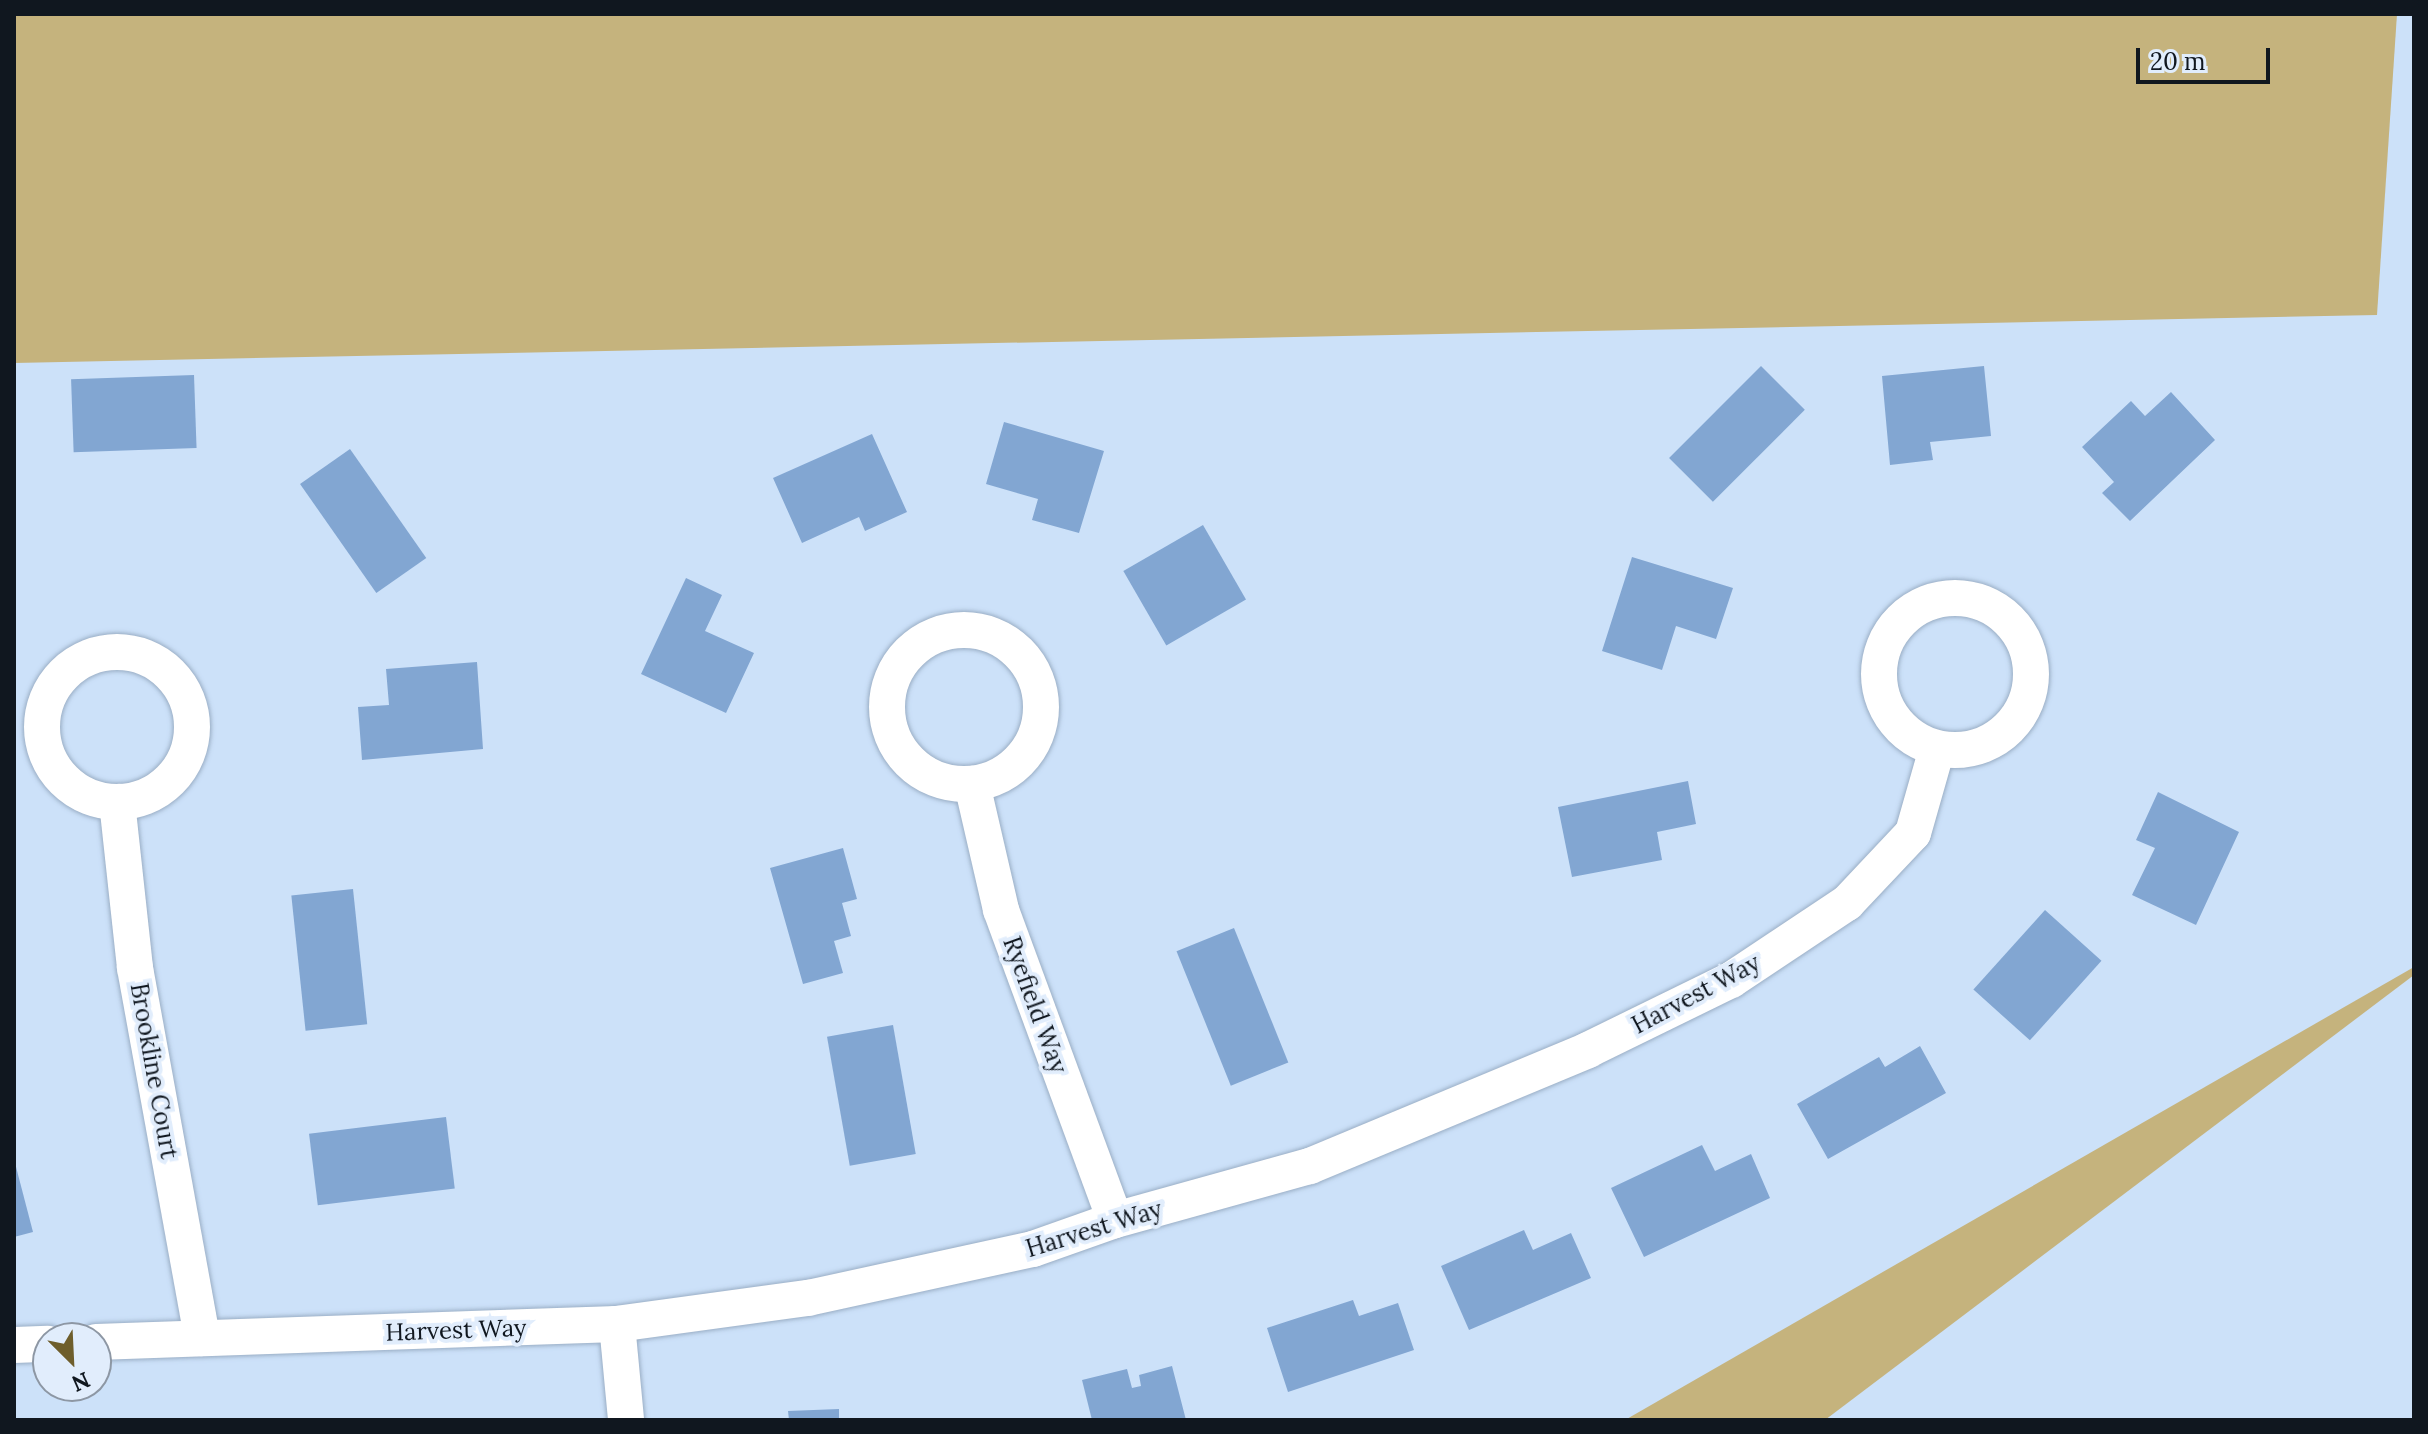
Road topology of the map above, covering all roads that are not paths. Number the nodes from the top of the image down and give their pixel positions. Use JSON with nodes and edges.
{"nodes":[{"id":1,"x":1937,"y":749,"type":"junction"},
{"id":2,"x":972,"y":784,"type":"junction"},
{"id":3,"x":117,"y":802,"type":"junction"},
{"id":4,"x":1115,"y":1220,"type":"junction"},
{"id":5,"x":617,"y":1324,"type":"junction"},
{"id":6,"x":202,"y":1338,"type":"junction"},
{"id":7,"x":112,"y":1341,"type":"edge"},
{"id":8,"x":626,"y":1420,"type":"edge"}],
"edges":[{"from":1,"to":1,"type":"street"},
{"from":1,"to":4,"type":"street","name":"Harvest Way"},
{"from":2,"to":2,"type":"street"},
{"from":2,"to":4,"type":"street","name":"Ryefield Way"},
{"from":3,"to":3,"type":"street"},
{"from":3,"to":6,"type":"street","name":"Brookline Court"},
{"from":4,"to":5,"type":"street","name":"Harvest Way"},
{"from":5,"to":6,"type":"street","name":"Harvest Way"},
{"from":5,"to":8,"type":"street"},
{"from":6,"to":7,"type":"street","name":"Harvest Way"}]}
